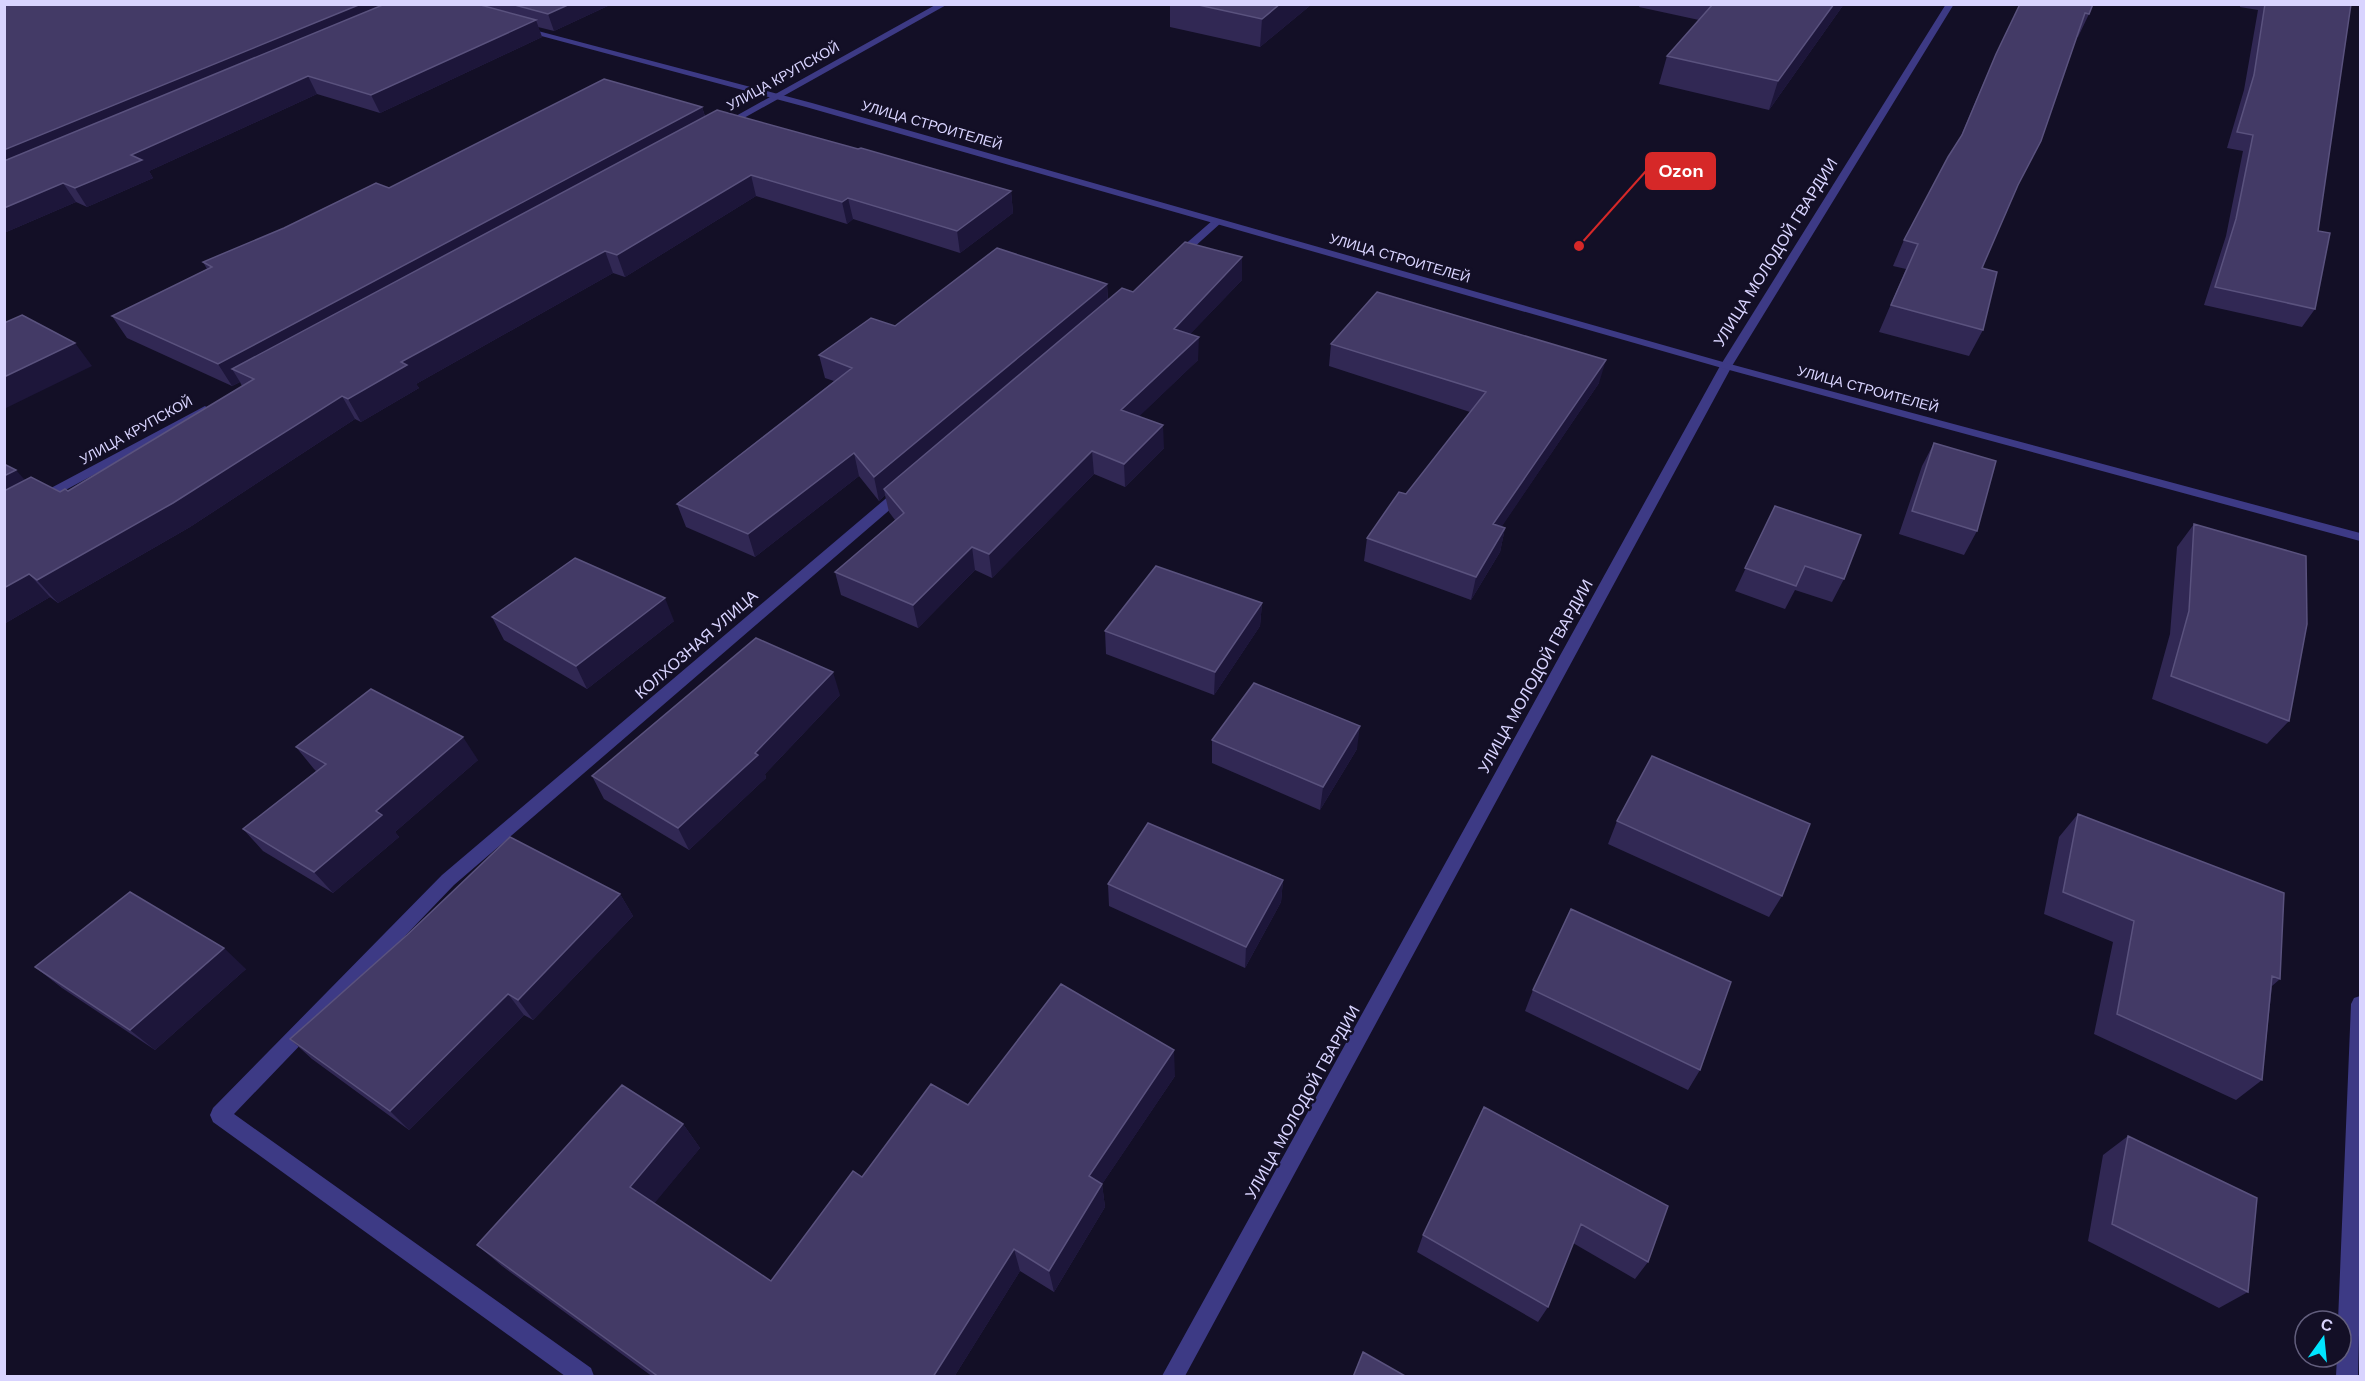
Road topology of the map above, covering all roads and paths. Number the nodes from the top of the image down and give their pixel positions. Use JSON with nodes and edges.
{"nodes":[{"id":1,"x":944,"y":4,"type":"edge"},
{"id":2,"x":1950,"y":4,"type":"edge"},
{"id":3,"x":512,"y":26,"type":"edge"},
{"id":4,"x":777,"y":96,"type":"junction"},
{"id":5,"x":714,"y":131,"type":"edge"},
{"id":6,"x":1216,"y":222,"type":"junction"},
{"id":7,"x":1162,"y":269,"type":"edge"},
{"id":8,"x":1726,"y":366,"type":"junction"},
{"id":9,"x":213,"y":405,"type":"edge"},
{"id":10,"x":909,"y":486,"type":"edge"},
{"id":11,"x":4,"y":519,"type":"edge"},
{"id":12,"x":2361,"y":537,"type":"edge"},
{"id":13,"x":2361,"y":1004,"type":"edge"},
{"id":14,"x":583,"y":1377,"type":"edge"},
{"id":15,"x":1173,"y":1377,"type":"edge"},
{"id":16,"x":2347,"y":1377,"type":"edge"}],
"edges":[{"from":1,"to":4,"type":"street","name":"УЛИЦА КРУПСКОЙ"},
{"from":2,"to":8,"type":"street","name":"УЛИЦА МОЛОДОЙ ГВАРДИИ"},
{"from":3,"to":4,"type":"street","name":"УЛИЦА СТРОИТЕЛЕЙ"},
{"from":4,"to":5,"type":"street","name":"УЛИЦА КРУПСКОЙ"},
{"from":4,"to":6,"type":"street","name":"УЛИЦА СТРОИТЕЛЕЙ"},
{"from":6,"to":7,"type":"street"},
{"from":6,"to":8,"type":"street","name":"УЛИЦА СТРОИТЕЛЕЙ"},
{"from":8,"to":12,"type":"street","name":"УЛИЦА СТРОИТЕЛЕЙ"},
{"from":8,"to":15,"type":"street","name":"УЛИЦА МОЛОДОЙ ГВАРДИИ"},
{"from":9,"to":11,"type":"street","name":"УЛИЦА КРУПСКОЙ"},
{"from":10,"to":14,"type":"street","name":"КОЛХОЗНАЯ УЛИЦА"},
{"from":13,"to":16,"type":"street"}]}
